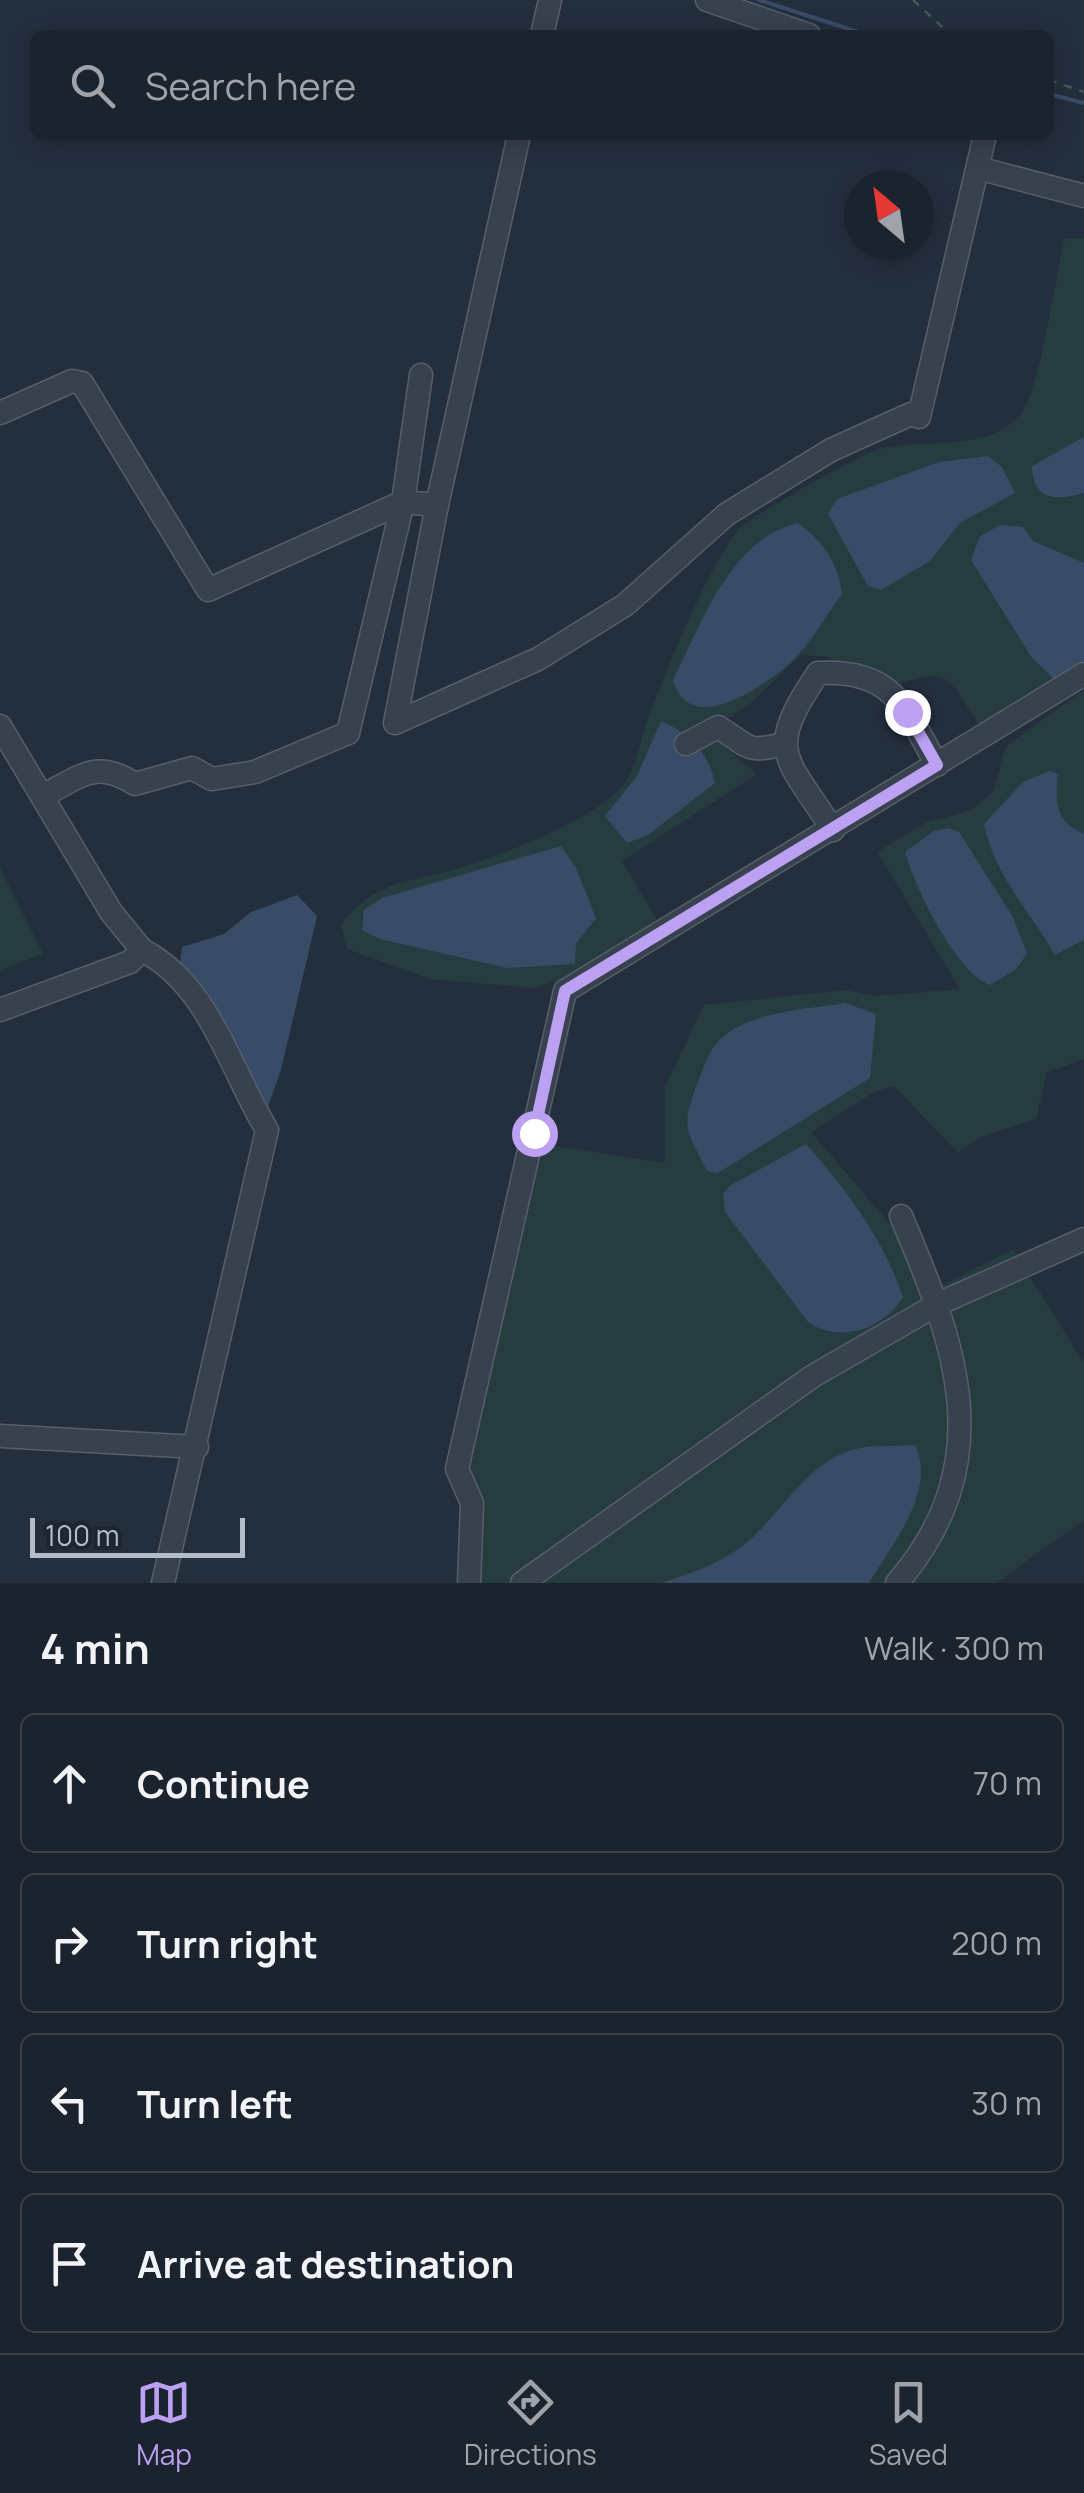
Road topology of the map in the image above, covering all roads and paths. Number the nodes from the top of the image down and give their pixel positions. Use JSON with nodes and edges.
{"nodes":[{"id":1,"x":550,"y":0,"type":"edge"},
{"id":2,"x":707,"y":0,"type":"edge"},
{"id":3,"x":913,"y":0,"type":"edge"},
{"id":4,"x":543,"y":30,"type":"edge"},
{"id":5,"x":794,"y":30,"type":"edge"},
{"id":6,"x":946,"y":30,"type":"edge"},
{"id":7,"x":1054,"y":82,"type":"edge"},
{"id":8,"x":1084,"y":92,"type":"edge"},
{"id":9,"x":518,"y":140,"type":"edge"},
{"id":10,"x":984,"y":140,"type":"edge"},
{"id":11,"x":978,"y":168,"type":"junction"},
{"id":12,"x":1084,"y":196,"type":"edge"},
{"id":13,"x":421,"y":375,"type":"dead end"},
{"id":14,"x":0,"y":413,"type":"edge"},
{"id":15,"x":403,"y":502,"type":"junction"},
{"id":16,"x":437,"y":505,"type":"junction"},
{"id":17,"x":1084,"y":674,"type":"edge"},
{"id":18,"x":0,"y":726,"type":"edge"},
{"id":19,"x":686,"y":744,"type":"dead end"},
{"id":20,"x":784,"y":744,"type":"junction"},
{"id":21,"x":937,"y":765,"type":"junction"},
{"id":22,"x":44,"y":795,"type":"junction"},
{"id":23,"x":833,"y":830,"type":"junction"},
{"id":24,"x":142,"y":950,"type":"junction"},
{"id":25,"x":0,"y":1010,"type":"edge"},
{"id":26,"x":901,"y":1216,"type":"dead end"},
{"id":27,"x":1084,"y":1238,"type":"edge"},
{"id":28,"x":938,"y":1304,"type":"junction"},
{"id":29,"x":0,"y":1436,"type":"edge"},
{"id":30,"x":197,"y":1447,"type":"junction"},
{"id":31,"x":163,"y":1583,"type":"edge"},
{"id":32,"x":468,"y":1583,"type":"edge"},
{"id":33,"x":522,"y":1583,"type":"edge"},
{"id":34,"x":897,"y":1583,"type":"edge"}],
"edges":[{"from":1,"to":4,"type":"street"},
{"from":2,"to":5,"type":"street"},
{"from":3,"to":6,"type":"path"},
{"from":7,"to":8,"type":"path"},
{"from":9,"to":16,"type":"street"},
{"from":10,"to":11,"type":"street"},
{"from":11,"to":12,"type":"street"},
{"from":11,"to":16,"type":"street"},
{"from":13,"to":15,"type":"street"},
{"from":14,"to":15,"type":"street"},
{"from":15,"to":16,"type":"street"},
{"from":15,"to":22,"type":"street"},
{"from":17,"to":21,"type":"street"},
{"from":18,"to":22,"type":"street"},
{"from":19,"to":20,"type":"street"},
{"from":20,"to":21,"type":"street"},
{"from":20,"to":23,"type":"street"},
{"from":21,"to":23,"type":"street"},
{"from":22,"to":24,"type":"street"},
{"from":23,"to":32,"type":"street"},
{"from":24,"to":25,"type":"street"},
{"from":24,"to":30,"type":"street"},
{"from":26,"to":28,"type":"street"},
{"from":27,"to":28,"type":"street"},
{"from":28,"to":33,"type":"street"},
{"from":28,"to":34,"type":"street"},
{"from":29,"to":30,"type":"street"},
{"from":30,"to":31,"type":"street"}]}
